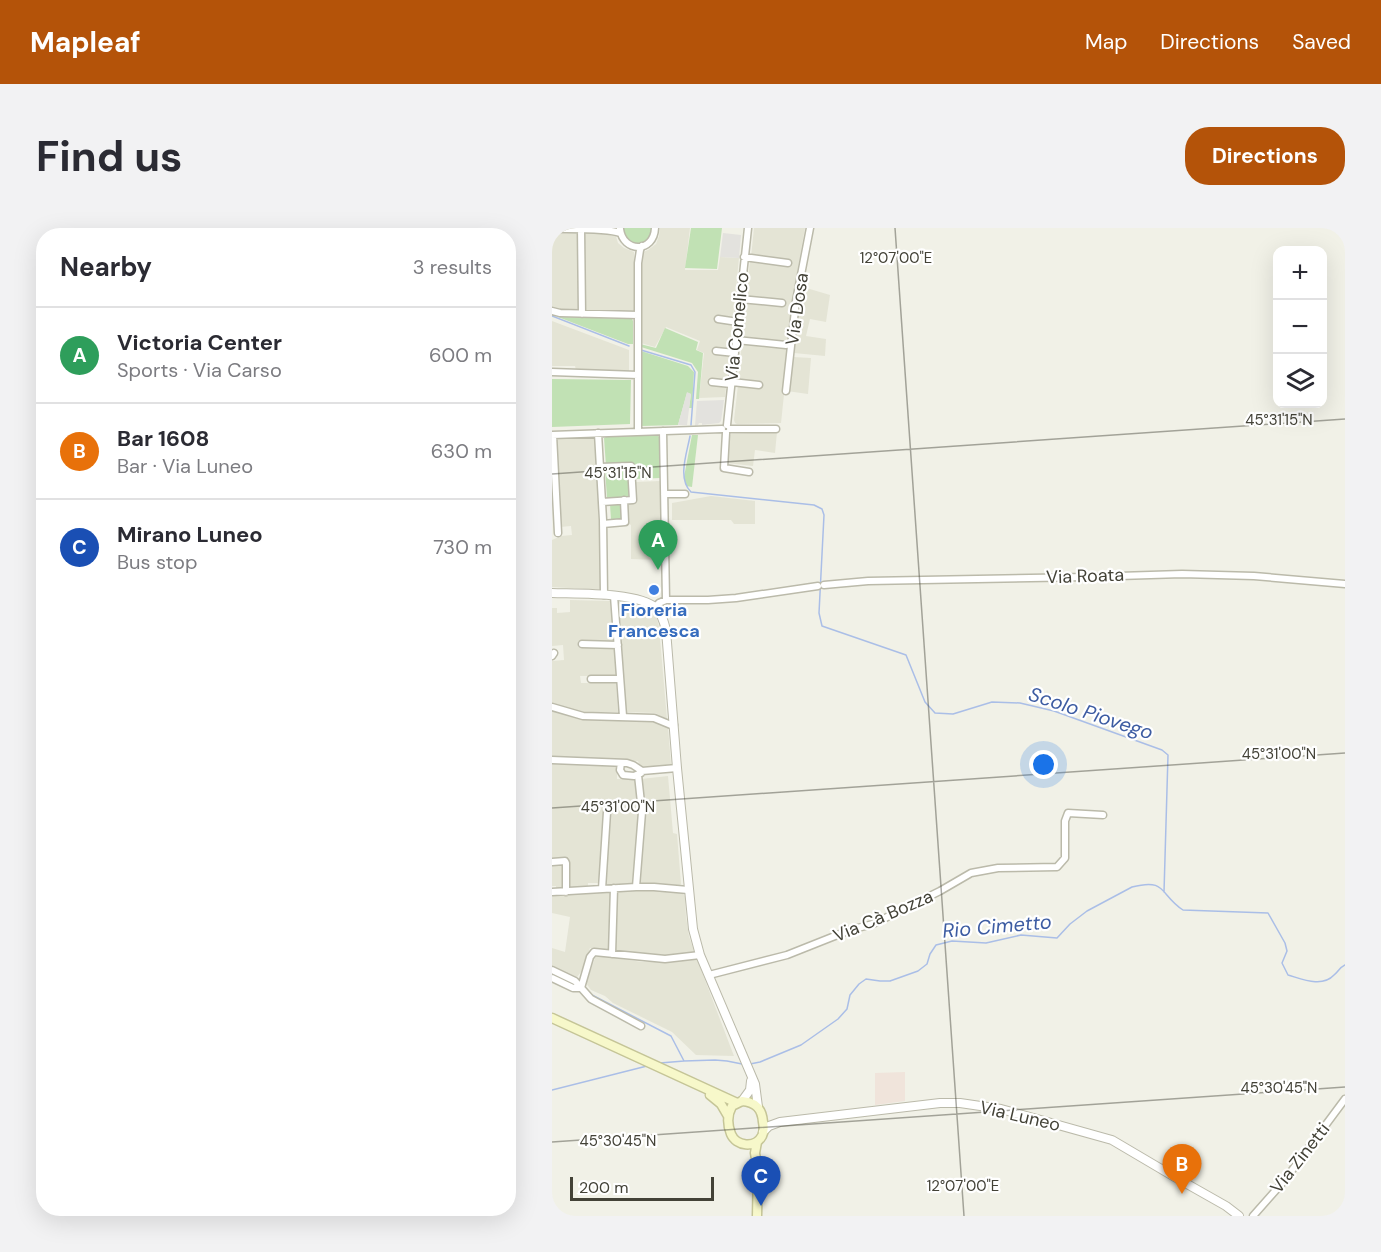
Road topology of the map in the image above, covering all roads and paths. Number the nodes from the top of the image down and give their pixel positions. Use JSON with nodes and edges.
{"nodes":[{"id":1,"x":613,"y":228,"type":"edge"},
{"id":2,"x":655,"y":228,"type":"edge"},
{"id":3,"x":748,"y":228,"type":"edge"},
{"id":4,"x":810,"y":228,"type":"edge"},
{"id":5,"x":552,"y":229,"type":"edge"},
{"id":6,"x":581,"y":229,"type":"edge"},
{"id":7,"x":604,"y":229,"type":"edge"},
{"id":8,"x":620,"y":230,"type":"edge"},
{"id":9,"x":633,"y":246,"type":"junction"},
{"id":10,"x":642,"y":246,"type":"junction"},
{"id":11,"x":744,"y":257,"type":"junction"},
{"id":12,"x":638,"y":263,"type":"junction"},
{"id":13,"x":788,"y":263,"type":"dead end"},
{"id":14,"x":740,"y":299,"type":"junction"},
{"id":15,"x":782,"y":303,"type":"dead end"},
{"id":16,"x":552,"y":311,"type":"edge"},
{"id":17,"x":582,"y":314,"type":"junction"},
{"id":18,"x":638,"y":315,"type":"junction"},
{"id":19,"x":718,"y":320,"type":"dead end"},
{"id":20,"x":738,"y":322,"type":"junction"},
{"id":21,"x":736,"y":340,"type":"junction"},
{"id":22,"x":786,"y":345,"type":"dead end"},
{"id":23,"x":716,"y":351,"type":"dead end"},
{"id":24,"x":735,"y":353,"type":"junction"},
{"id":25,"x":552,"y":372,"type":"edge"},
{"id":26,"x":638,"y":375,"type":"junction"},
{"id":27,"x":712,"y":382,"type":"dead end"},
{"id":28,"x":731,"y":383,"type":"junction"},
{"id":29,"x":759,"y":385,"type":"dead end"},
{"id":30,"x":786,"y":391,"type":"dead end"},
{"id":31,"x":726,"y":429,"type":"junction"},
{"id":32,"x":776,"y":429,"type":"dead end"},
{"id":33,"x":638,"y":432,"type":"junction"},
{"id":34,"x":663,"y":432,"type":"junction"},
{"id":35,"x":598,"y":433,"type":"junction"},
{"id":36,"x":553,"y":435,"type":"edge"},
{"id":37,"x":600,"y":467,"type":"junction"},
{"id":38,"x":749,"y":472,"type":"dead end"},
{"id":39,"x":664,"y":494,"type":"junction"},
{"id":40,"x":685,"y":494,"type":"dead end"},
{"id":41,"x":624,"y":500,"type":"junction"},
{"id":42,"x":602,"y":502,"type":"junction"},
{"id":43,"x":603,"y":524,"type":"junction"},
{"id":44,"x":558,"y":533,"type":"dead end"},
{"id":45,"x":1345,"y":584,"type":"edge"},
{"id":46,"x":552,"y":593,"type":"edge"},
{"id":47,"x":604,"y":595,"type":"junction"},
{"id":48,"x":614,"y":596,"type":"junction"},
{"id":49,"x":666,"y":600,"type":"junction"},
{"id":50,"x":655,"y":608,"type":"junction"},
{"id":51,"x":582,"y":644,"type":"dead end"},
{"id":52,"x":618,"y":645,"type":"junction"},
{"id":53,"x":591,"y":679,"type":"dead end"},
{"id":54,"x":620,"y":679,"type":"junction"},
{"id":55,"x":552,"y":707,"type":"edge"},
{"id":56,"x":623,"y":716,"type":"junction"},
{"id":57,"x":674,"y":725,"type":"junction"},
{"id":58,"x":552,"y":760,"type":"edge"},
{"id":59,"x":621,"y":763,"type":"junction"},
{"id":60,"x":677,"y":768,"type":"junction"},
{"id":61,"x":640,"y":773,"type":"junction"},
{"id":62,"x":607,"y":812,"type":"dead end"},
{"id":63,"x":1103,"y":815,"type":"dead end"},
{"id":64,"x":552,"y":862,"type":"edge"},
{"id":65,"x":636,"y":887,"type":"junction"},
{"id":66,"x":614,"y":888,"type":"junction"},
{"id":67,"x":602,"y":889,"type":"junction"},
{"id":68,"x":688,"y":890,"type":"junction"},
{"id":69,"x":552,"y":892,"type":"edge"},
{"id":70,"x":566,"y":892,"type":"junction"},
{"id":71,"x":612,"y":954,"type":"junction"},
{"id":72,"x":700,"y":955,"type":"junction"},
{"id":73,"x":552,"y":970,"type":"edge"},
{"id":74,"x":709,"y":975,"type":"junction"},
{"id":75,"x":552,"y":978,"type":"edge"},
{"id":76,"x":581,"y":988,"type":"junction"},
{"id":77,"x":552,"y":1018,"type":"edge"},
{"id":78,"x":641,"y":1026,"type":"dead end"},
{"id":79,"x":749,"y":1072,"type":"junction"},
{"id":80,"x":698,"y":1086,"type":"junction"},
{"id":81,"x":1345,"y":1099,"type":"edge"},
{"id":82,"x":740,"y":1102,"type":"junction"},
{"id":83,"x":758,"y":1107,"type":"junction"},
{"id":84,"x":728,"y":1116,"type":"junction"},
{"id":85,"x":762,"y":1117,"type":"junction"},
{"id":86,"x":780,"y":1122,"type":"junction"},
{"id":87,"x":763,"y":1132,"type":"junction"},
{"id":88,"x":756,"y":1142,"type":"junction"},
{"id":89,"x":741,"y":1144,"type":"junction"},
{"id":90,"x":756,"y":1163,"type":"junction"},
{"id":91,"x":757,"y":1216,"type":"edge"},
{"id":92,"x":1239,"y":1216,"type":"edge"},
{"id":93,"x":1253,"y":1216,"type":"edge"}],
"edges":[{"from":1,"to":7,"type":"street"},
{"from":2,"to":10,"type":"street"},
{"from":3,"to":11,"type":"street","name":"Via Comelico"},
{"from":4,"to":30,"type":"street","name":"Via Dosa"},
{"from":5,"to":6,"type":"street"},
{"from":6,"to":7,"type":"street"},
{"from":6,"to":17,"type":"street"},
{"from":7,"to":8,"type":"street"},
{"from":8,"to":9,"type":"street"},
{"from":9,"to":10,"type":"street"},
{"from":9,"to":12,"type":"street"},
{"from":10,"to":12,"type":"street"},
{"from":11,"to":13,"type":"street"},
{"from":11,"to":14,"type":"street","name":"Via Comelico"},
{"from":12,"to":18,"type":"street"},
{"from":14,"to":15,"type":"street"},
{"from":14,"to":20,"type":"street","name":"Via Comelico"},
{"from":16,"to":17,"type":"street"},
{"from":17,"to":18,"type":"street"},
{"from":18,"to":26,"type":"street"},
{"from":19,"to":20,"type":"street"},
{"from":20,"to":21,"type":"street","name":"Via Comelico"},
{"from":21,"to":22,"type":"street"},
{"from":21,"to":24,"type":"street","name":"Via Comelico"},
{"from":23,"to":24,"type":"street"},
{"from":24,"to":28,"type":"street","name":"Via Comelico"},
{"from":25,"to":26,"type":"street"},
{"from":26,"to":33,"type":"street"},
{"from":27,"to":28,"type":"street"},
{"from":28,"to":29,"type":"street"},
{"from":28,"to":31,"type":"street","name":"Via Comelico"},
{"from":31,"to":32,"type":"street"},
{"from":31,"to":34,"type":"street"},
{"from":31,"to":38,"type":"street","name":"Via Comelico"},
{"from":33,"to":34,"type":"street"},
{"from":33,"to":35,"type":"street"},
{"from":34,"to":39,"type":"street"},
{"from":35,"to":36,"type":"street"},
{"from":35,"to":37,"type":"street"},
{"from":36,"to":44,"type":"street"},
{"from":37,"to":41,"type":"street"},
{"from":37,"to":42,"type":"street"},
{"from":39,"to":40,"type":"street"},
{"from":39,"to":49,"type":"street"},
{"from":41,"to":42,"type":"street"},
{"from":41,"to":43,"type":"street"},
{"from":42,"to":43,"type":"street"},
{"from":43,"to":47,"type":"street"},
{"from":45,"to":49,"type":"street","name":"Via Roata"},
{"from":46,"to":47,"type":"street"},
{"from":47,"to":48,"type":"street"},
{"from":48,"to":50,"type":"street"},
{"from":48,"to":52,"type":"street"},
{"from":49,"to":50,"type":"street"},
{"from":50,"to":57,"type":"street"},
{"from":51,"to":52,"type":"street"},
{"from":52,"to":54,"type":"street"},
{"from":53,"to":54,"type":"street"},
{"from":54,"to":56,"type":"street"},
{"from":55,"to":56,"type":"street"},
{"from":56,"to":57,"type":"street"},
{"from":57,"to":60,"type":"street"},
{"from":58,"to":59,"type":"street"},
{"from":59,"to":61,"type":"street"},
{"from":59,"to":61,"type":"street"},
{"from":60,"to":61,"type":"street"},
{"from":60,"to":68,"type":"street"},
{"from":61,"to":65,"type":"street"},
{"from":62,"to":67,"type":"street"},
{"from":63,"to":74,"type":"street","name":"Via Cà Bozza"},
{"from":64,"to":70,"type":"street"},
{"from":65,"to":66,"type":"street"},
{"from":65,"to":68,"type":"street"},
{"from":66,"to":67,"type":"street"},
{"from":66,"to":71,"type":"street"},
{"from":67,"to":70,"type":"street"},
{"from":68,"to":72,"type":"street"},
{"from":69,"to":70,"type":"street"},
{"from":71,"to":72,"type":"street"},
{"from":71,"to":76,"type":"street"},
{"from":72,"to":74,"type":"street"},
{"from":73,"to":76,"type":"street"},
{"from":74,"to":79,"type":"street"},
{"from":75,"to":76,"type":"street"},
{"from":76,"to":78,"type":"street"},
{"from":77,"to":80,"type":"main road"},
{"from":79,"to":82,"type":"street"},
{"from":79,"to":83,"type":"street"},
{"from":80,"to":82,"type":"main road"},
{"from":80,"to":84,"type":"main road"},
{"from":81,"to":93,"type":"street","name":"Via Zinetti"},
{"from":82,"to":83,"type":"main road"},
{"from":82,"to":84,"type":"main road"},
{"from":83,"to":85,"type":"main road"},
{"from":84,"to":89,"type":"main road"},
{"from":85,"to":86,"type":"street"},
{"from":85,"to":87,"type":"main road"},
{"from":86,"to":87,"type":"street"},
{"from":86,"to":92,"type":"street","name":"Via Luneo"},
{"from":87,"to":88,"type":"main road"},
{"from":88,"to":89,"type":"main road"},
{"from":88,"to":90,"type":"main road"},
{"from":89,"to":90,"type":"main road"},
{"from":90,"to":91,"type":"main road"}]}
